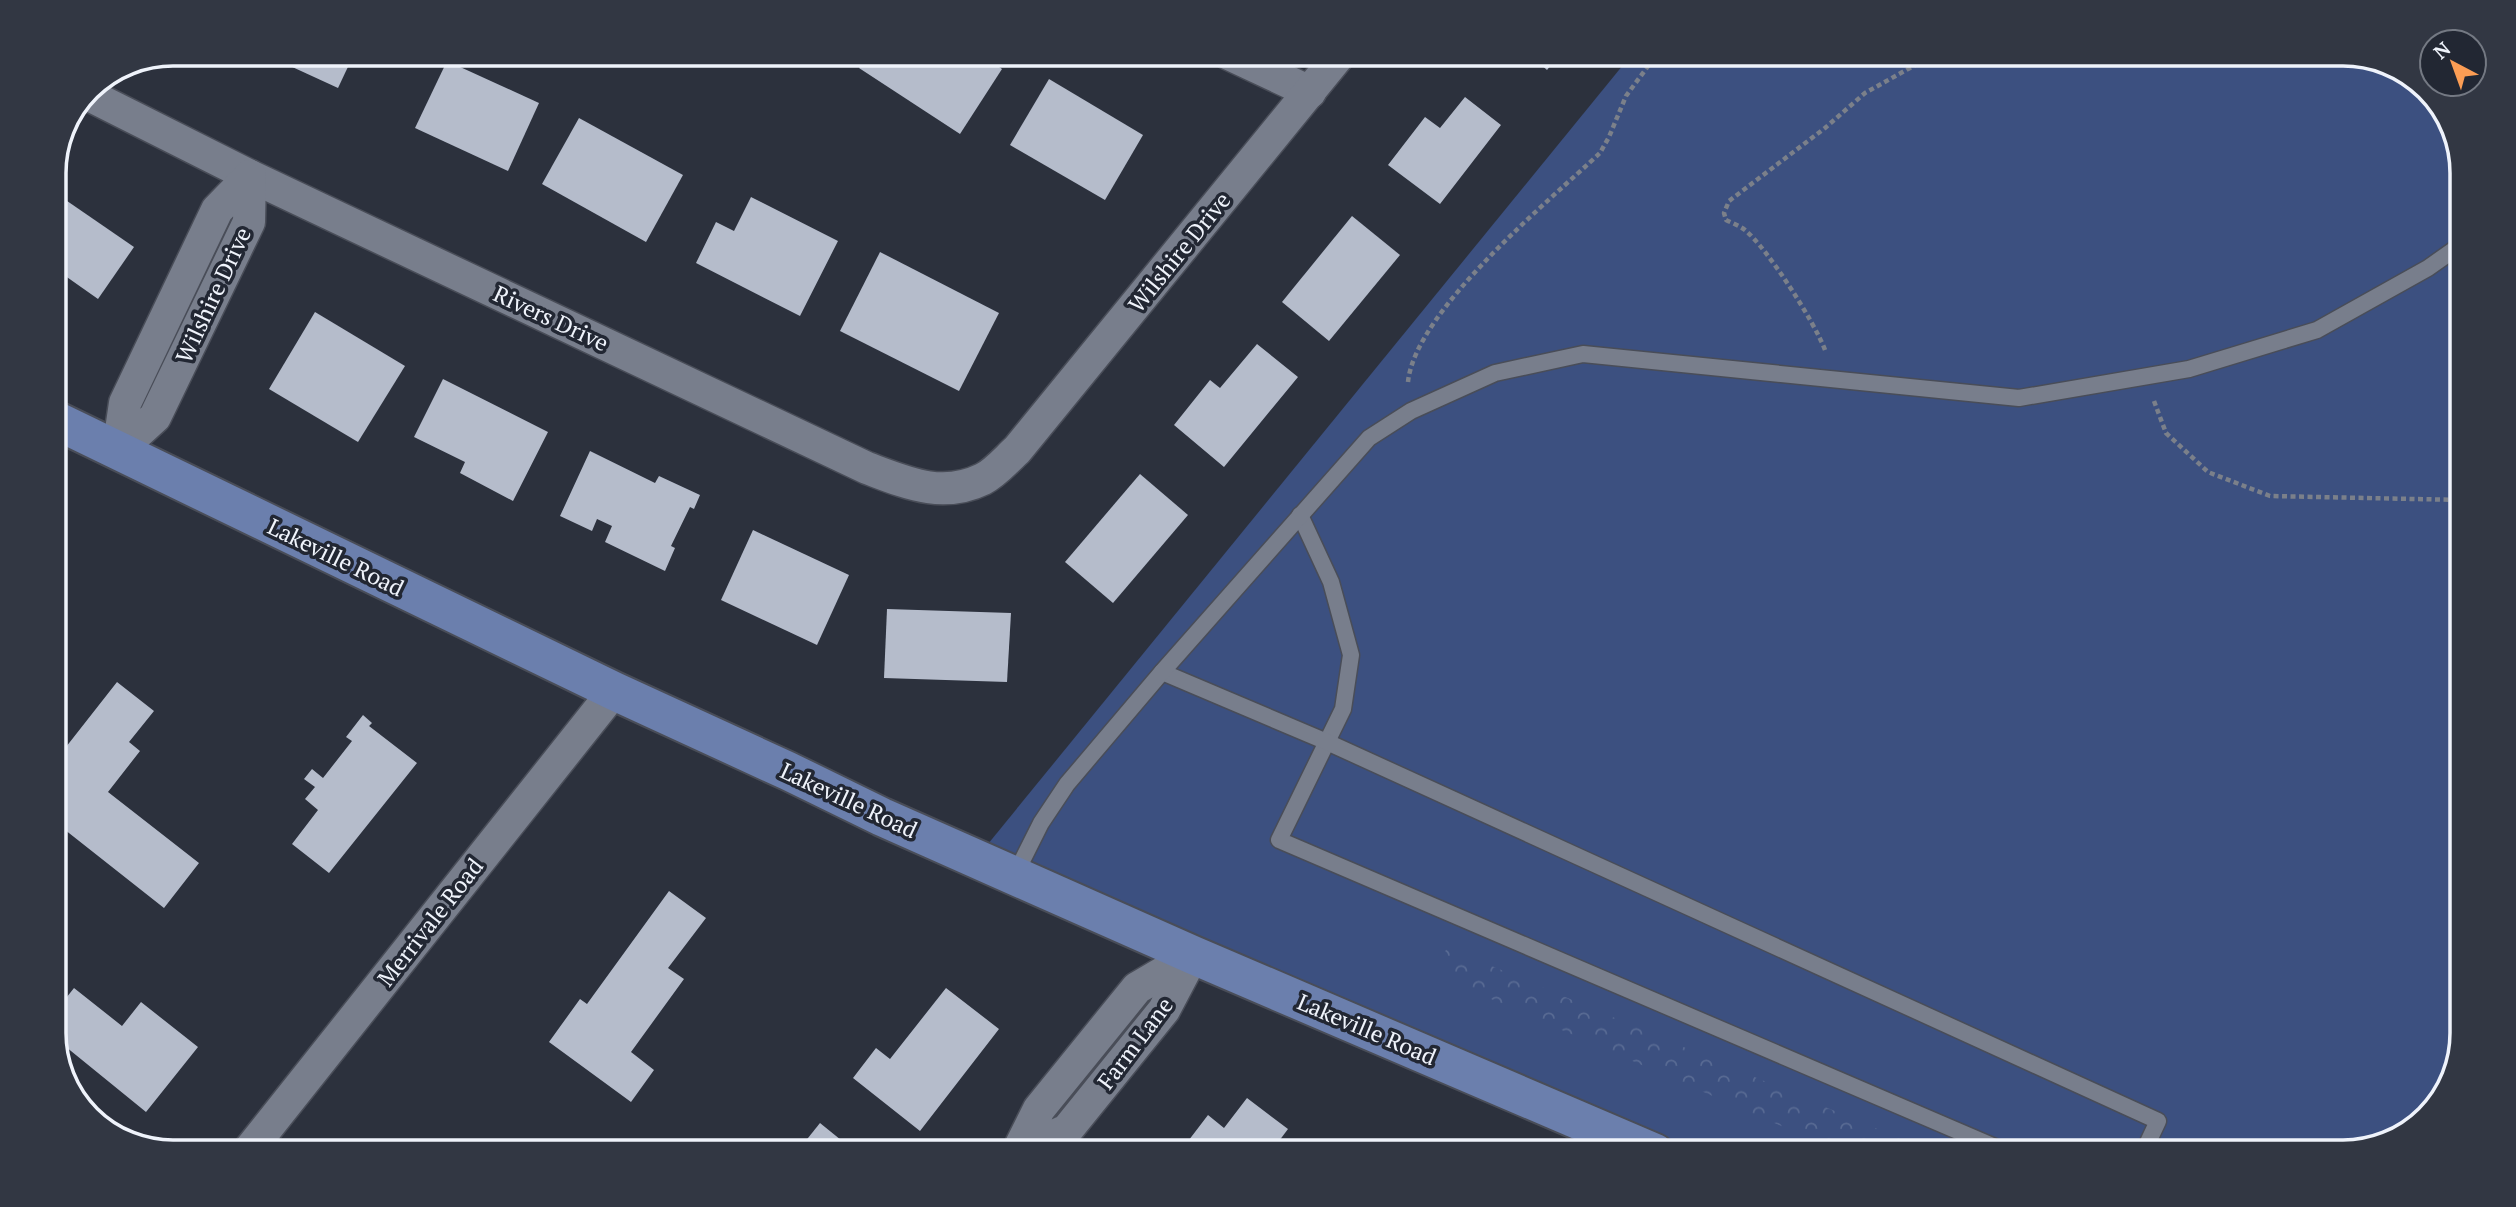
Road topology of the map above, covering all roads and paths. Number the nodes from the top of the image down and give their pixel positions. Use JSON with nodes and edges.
{"nodes":[{"id":1,"x":1257,"y":67,"type":"edge"},
{"id":2,"x":1330,"y":67,"type":"edge"},
{"id":3,"x":1647,"y":67,"type":"edge"},
{"id":4,"x":1912,"y":67,"type":"edge"},
{"id":5,"x":1310,"y":92,"type":"junction"},
{"id":6,"x":97,"y":99,"type":"edge"},
{"id":7,"x":250,"y":176,"type":"junction"},
{"id":8,"x":2449,"y":253,"type":"edge"},
{"id":9,"x":2146,"y":377,"type":"junction"},
{"id":10,"x":1829,"y":379,"type":"junction"},
{"id":11,"x":1411,"y":411,"type":"junction"},
{"id":12,"x":67,"y":426,"type":"edge"},
{"id":13,"x":1017,"y":450,"type":"joint"},
{"id":14,"x":118,"y":451,"type":"junction"},
{"id":15,"x":2449,"y":500,"type":"edge"},
{"id":16,"x":1300,"y":515,"type":"junction"},
{"id":17,"x":1162,"y":672,"type":"junction"},
{"id":18,"x":614,"y":691,"type":"junction"},
{"id":19,"x":1327,"y":742,"type":"junction"},
{"id":20,"x":1015,"y":875,"type":"junction"},
{"id":21,"x":1193,"y":955,"type":"junction"},
{"id":22,"x":257,"y":1140,"type":"edge"},
{"id":23,"x":1024,"y":1140,"type":"edge"},
{"id":24,"x":1045,"y":1140,"type":"edge"},
{"id":25,"x":1625,"y":1140,"type":"edge"},
{"id":26,"x":1979,"y":1140,"type":"edge"},
{"id":27,"x":2149,"y":1140,"type":"edge"}],
"edges":[{"from":1,"to":5,"type":"street"},
{"from":2,"to":5,"type":"street","name":"Wilshire Drive"},
{"from":3,"to":11,"type":"path"},
{"from":4,"to":10,"type":"path"},
{"from":5,"to":13,"type":"street","name":"Wilshire Drive"},
{"from":6,"to":7,"type":"street","name":"Rivers Drive"},
{"from":7,"to":13,"type":"street","name":"Rivers Drive"},
{"from":7,"to":14,"type":"street","name":"Wilshire Drive"},
{"from":8,"to":9,"type":"lane"},
{"from":9,"to":10,"type":"lane"},
{"from":9,"to":15,"type":"path"},
{"from":10,"to":11,"type":"lane"},
{"from":11,"to":16,"type":"lane"},
{"from":12,"to":14,"type":"main road","name":"Lakeville Road"},
{"from":14,"to":18,"type":"main road","name":"Lakeville Road"},
{"from":16,"to":17,"type":"lane"},
{"from":16,"to":19,"type":"lane"},
{"from":17,"to":19,"type":"lane"},
{"from":17,"to":20,"type":"lane"},
{"from":18,"to":20,"type":"main road","name":"Lakeville Road"},
{"from":18,"to":22,"type":"street","name":"Merrivale Road"},
{"from":19,"to":26,"type":"lane"},
{"from":19,"to":27,"type":"lane"},
{"from":20,"to":21,"type":"main road","name":"Lakeville Road"},
{"from":21,"to":23,"type":"street","name":"Farm Lane"},
{"from":21,"to":24,"type":"street","name":"Farm Lane"},
{"from":21,"to":25,"type":"main road","name":"Lakeville Road"}]}
